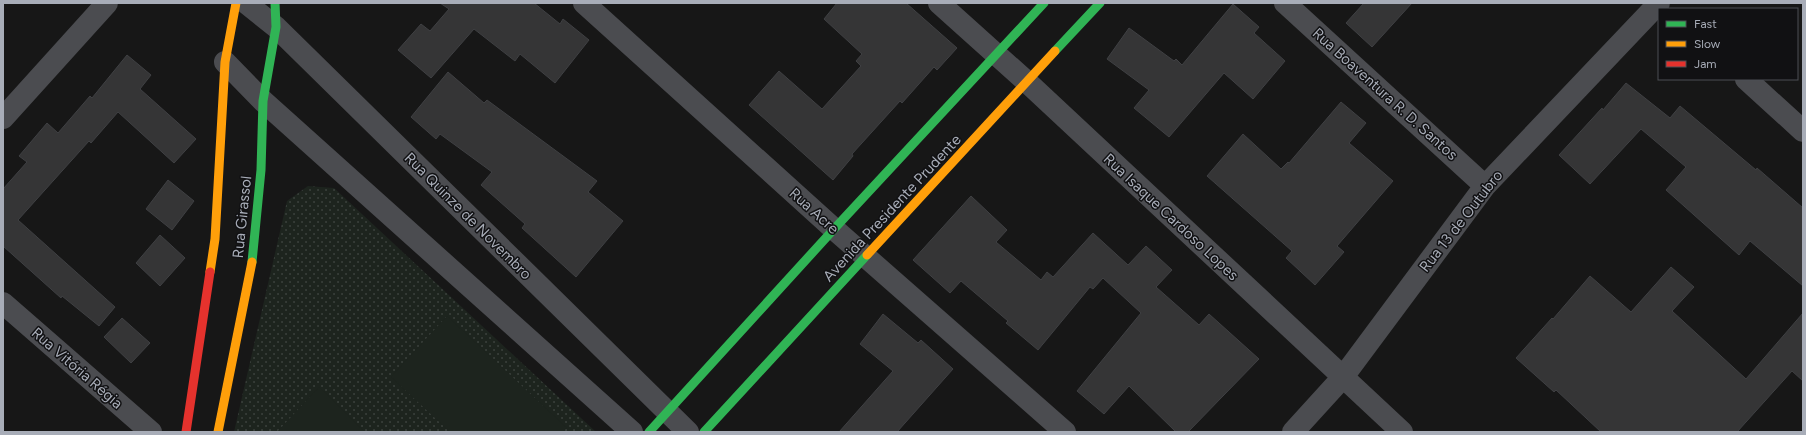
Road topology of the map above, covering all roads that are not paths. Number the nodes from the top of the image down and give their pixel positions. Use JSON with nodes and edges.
{"nodes":[{"id":1,"x":107,"y":3,"type":"edge"},
{"id":2,"x":236,"y":3,"type":"edge"},
{"id":3,"x":246,"y":3,"type":"edge"},
{"id":4,"x":275,"y":3,"type":"edge"},
{"id":5,"x":584,"y":3,"type":"edge"},
{"id":6,"x":939,"y":3,"type":"edge"},
{"id":7,"x":1044,"y":3,"type":"edge"},
{"id":8,"x":1100,"y":3,"type":"edge"},
{"id":9,"x":1285,"y":3,"type":"edge"},
{"id":10,"x":1659,"y":3,"type":"edge"},
{"id":11,"x":276,"y":27,"type":"junction"},
{"id":12,"x":996,"y":55,"type":"junction"},
{"id":13,"x":225,"y":62,"type":"junction"},
{"id":14,"x":1747,"y":80,"type":"edge"},
{"id":15,"x":1027,"y":82,"type":"junction"},
{"id":16,"x":263,"y":101,"type":"junction"},
{"id":17,"x":3,"y":118,"type":"edge"},
{"id":18,"x":1803,"y":131,"type":"edge"},
{"id":19,"x":1485,"y":186,"type":"junction"},
{"id":20,"x":834,"y":229,"type":"junction"},
{"id":21,"x":866,"y":258,"type":"junction"},
{"id":22,"x":3,"y":303,"type":"edge"},
{"id":23,"x":1344,"y":377,"type":"junction"},
{"id":24,"x":667,"y":412,"type":"junction"},
{"id":25,"x":151,"y":432,"type":"edge"},
{"id":26,"x":186,"y":432,"type":"edge"},
{"id":27,"x":218,"y":432,"type":"edge"},
{"id":28,"x":632,"y":432,"type":"edge"},
{"id":29,"x":649,"y":432,"type":"edge"},
{"id":30,"x":688,"y":432,"type":"edge"},
{"id":31,"x":704,"y":432,"type":"edge"},
{"id":32,"x":1065,"y":432,"type":"edge"},
{"id":33,"x":1293,"y":432,"type":"edge"},
{"id":34,"x":1402,"y":432,"type":"edge"}],
"edges":[{"from":1,"to":17,"type":"street"},
{"from":2,"to":13,"type":"street","name":"Rua Girassol"},
{"from":3,"to":11,"type":"street","name":"Rua Quinze de Novembro"},
{"from":4,"to":11,"type":"street","name":"Rua Girassol"},
{"from":5,"to":20,"type":"street","name":"Rua Acre"},
{"from":6,"to":12,"type":"street","name":"Rua Isaque Cardoso Lopes"},
{"from":7,"to":12,"type":"street","name":"Avenida Presidente Prudente"},
{"from":8,"to":15,"type":"street","name":"Avenida Presidente Prudente"},
{"from":9,"to":19,"type":"street","name":"Rua Boaventura R. D. Santos"},
{"from":10,"to":19,"type":"street","name":"Rua 13 de Outubro"},
{"from":11,"to":16,"type":"street","name":"Rua Girassol"},
{"from":11,"to":24,"type":"street","name":"Rua Quinze de Novembro"},
{"from":12,"to":15,"type":"street","name":"Rua Isaque Cardoso Lopes"},
{"from":12,"to":20,"type":"street","name":"Avenida Presidente Prudente"},
{"from":13,"to":16,"type":"street"},
{"from":13,"to":26,"type":"street","name":"Rua Girassol"},
{"from":14,"to":18,"type":"street"},
{"from":15,"to":21,"type":"street","name":"Avenida Presidente Prudente"},
{"from":15,"to":23,"type":"street","name":"Rua Isaque Cardoso Lopes"},
{"from":16,"to":27,"type":"street","name":"Rua Girassol"},
{"from":16,"to":28,"type":"street"},
{"from":19,"to":23,"type":"street","name":"Rua 13 de Outubro"},
{"from":20,"to":21,"type":"street","name":"Rua Acre"},
{"from":20,"to":24,"type":"street","name":"Avenida Presidente Prudente"},
{"from":21,"to":31,"type":"street","name":"Avenida Presidente Prudente"},
{"from":21,"to":32,"type":"street","name":"Rua Acre"},
{"from":22,"to":25,"type":"street","name":"Rua Vitória Régia"},
{"from":23,"to":33,"type":"street","name":"Rua 13 de Outubro"},
{"from":23,"to":34,"type":"street","name":"Rua Isaque Cardoso Lopes"},
{"from":24,"to":29,"type":"street","name":"Avenida Presidente Prudente"},
{"from":24,"to":30,"type":"street","name":"Rua Quinze de Novembro"}]}
